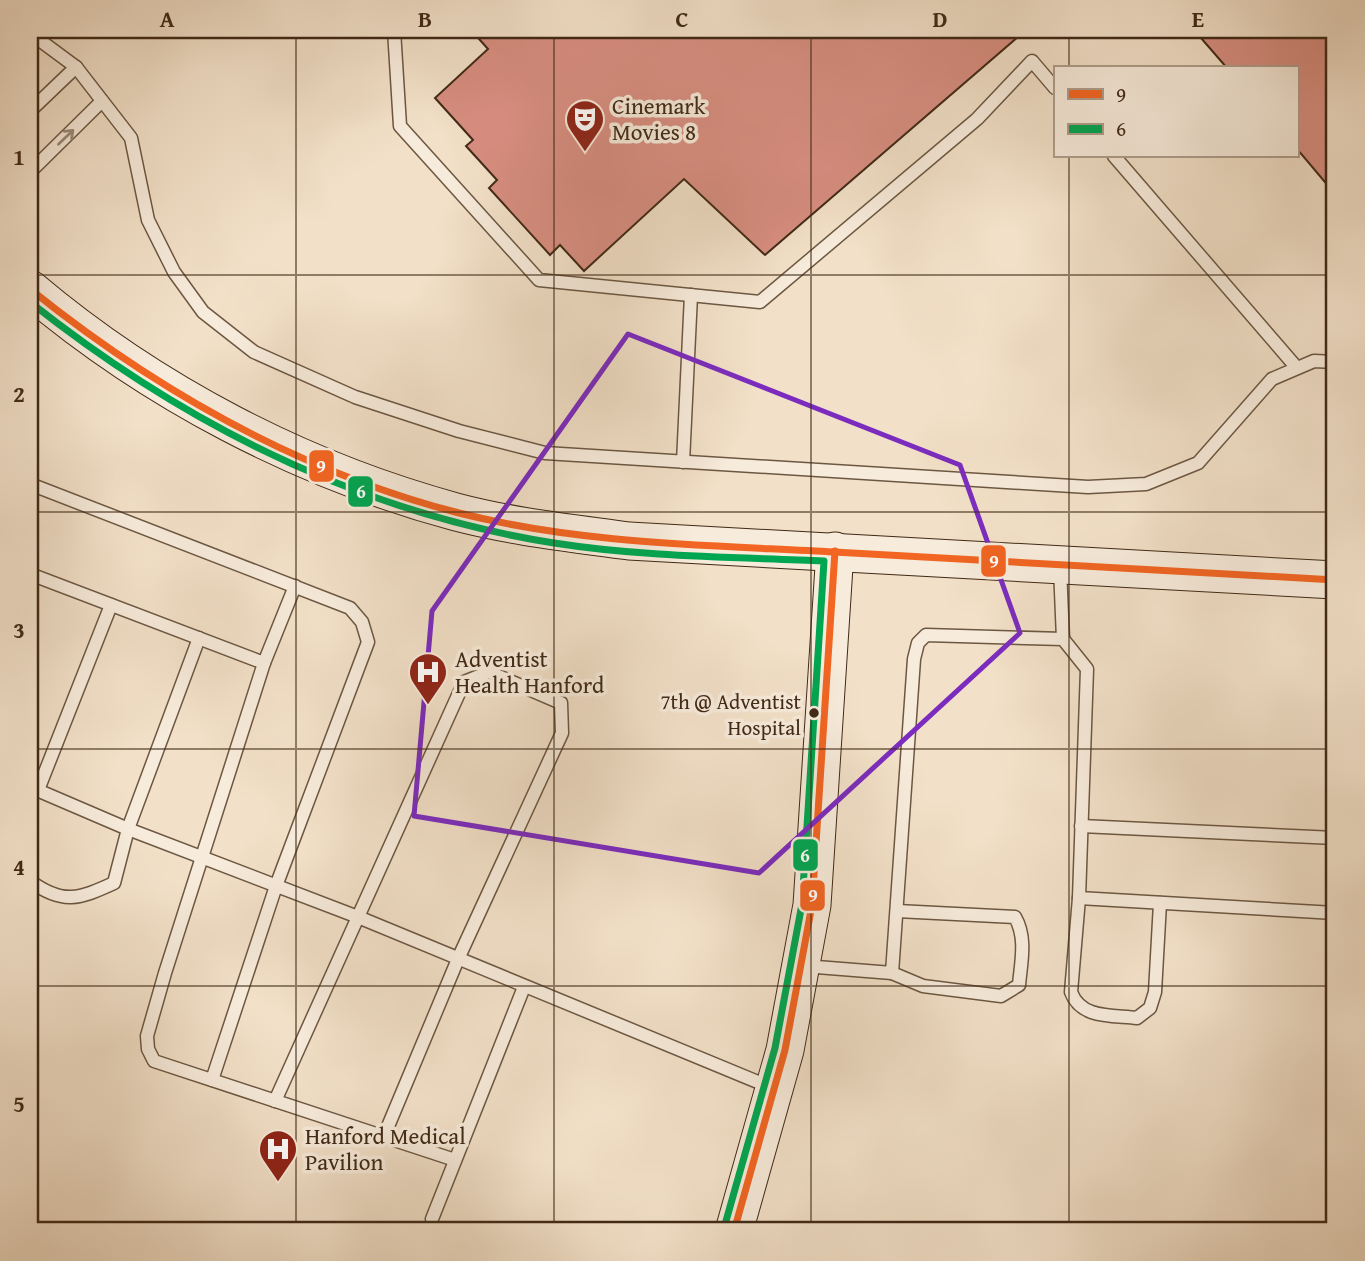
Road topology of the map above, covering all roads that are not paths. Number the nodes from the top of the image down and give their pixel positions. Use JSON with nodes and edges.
{"nodes":[{"id":1,"x":394,"y":30,"type":"edge"},
{"id":2,"x":30,"y":33,"type":"edge"},
{"id":3,"x":76,"y":67,"type":"junction"},
{"id":4,"x":1054,"y":87,"type":"edge"},
{"id":5,"x":102,"y":101,"type":"junction"},
{"id":6,"x":30,"y":111,"type":"edge"},
{"id":7,"x":1116,"y":158,"type":"edge"},
{"id":8,"x":30,"y":172,"type":"edge"},
{"id":9,"x":30,"y":289,"type":"edge"},
{"id":10,"x":691,"y":295,"type":"junction"},
{"id":11,"x":1335,"y":362,"type":"edge"},
{"id":12,"x":1297,"y":368,"type":"junction"},
{"id":13,"x":683,"y":462,"type":"junction"},
{"id":14,"x":30,"y":484,"type":"edge"},
{"id":15,"x":835,"y":551,"type":"junction"},
{"id":16,"x":1060,"y":564,"type":"junction"},
{"id":17,"x":30,"y":575,"type":"edge"},
{"id":18,"x":1335,"y":580,"type":"edge"},
{"id":19,"x":295,"y":586,"type":"junction"},
{"id":20,"x":111,"y":605,"type":"junction"},
{"id":21,"x":199,"y":638,"type":"junction"},
{"id":22,"x":1063,"y":639,"type":"junction"},
{"id":23,"x":264,"y":663,"type":"junction"},
{"id":24,"x":34,"y":789,"type":"edge"},
{"id":25,"x":1082,"y":826,"type":"junction"},
{"id":26,"x":128,"y":830,"type":"junction"},
{"id":27,"x":1335,"y":838,"type":"edge"},
{"id":28,"x":203,"y":856,"type":"junction"},
{"id":29,"x":30,"y":881,"type":"edge"},
{"id":30,"x":276,"y":886,"type":"junction"},
{"id":31,"x":1079,"y":898,"type":"junction"},
{"id":32,"x":1160,"y":903,"type":"junction"},
{"id":33,"x":897,"y":911,"type":"junction"},
{"id":34,"x":1335,"y":913,"type":"edge"},
{"id":35,"x":358,"y":917,"type":"junction"},
{"id":36,"x":458,"y":959,"type":"junction"},
{"id":37,"x":802,"y":966,"type":"junction"},
{"id":38,"x":892,"y":973,"type":"junction"},
{"id":39,"x":524,"y":987,"type":"junction"},
{"id":40,"x":212,"y":1080,"type":"junction"},
{"id":41,"x":774,"y":1089,"type":"junction"},
{"id":42,"x":275,"y":1101,"type":"junction"},
{"id":43,"x":384,"y":1136,"type":"junction"},
{"id":44,"x":455,"y":1160,"type":"junction"},
{"id":45,"x":432,"y":1219,"type":"dead end"},
{"id":46,"x":734,"y":1231,"type":"edge"}],
"edges":[{"from":1,"to":10,"type":"lane"},
{"from":2,"to":3,"type":"lane"},
{"from":3,"to":5,"type":"lane"},
{"from":3,"to":6,"type":"lane"},
{"from":4,"to":10,"type":"lane"},
{"from":8,"to":5,"type":"lane","one_way":true},
{"from":5,"to":13,"type":"lane"},
{"from":7,"to":12,"type":"lane"},
{"from":9,"to":15,"type":"street"},
{"from":10,"to":13,"type":"lane"},
{"from":11,"to":12,"type":"lane"},
{"from":12,"to":13,"type":"lane"},
{"from":14,"to":19,"type":"lane"},
{"from":15,"to":16,"type":"street"},
{"from":15,"to":37,"type":"street"},
{"from":16,"to":18,"type":"street"},
{"from":16,"to":22,"type":"lane"},
{"from":17,"to":20,"type":"lane"},
{"from":19,"to":23,"type":"lane"},
{"from":19,"to":30,"type":"lane"},
{"from":20,"to":21,"type":"lane"},
{"from":20,"to":24,"type":"lane"},
{"from":21,"to":23,"type":"lane"},
{"from":21,"to":26,"type":"lane"},
{"from":22,"to":25,"type":"lane"},
{"from":22,"to":33,"type":"lane"},
{"from":23,"to":28,"type":"lane"},
{"from":24,"to":26,"type":"lane"},
{"from":25,"to":27,"type":"lane"},
{"from":25,"to":31,"type":"lane"},
{"from":26,"to":28,"type":"lane"},
{"from":26,"to":29,"type":"lane"},
{"from":28,"to":30,"type":"lane"},
{"from":28,"to":40,"type":"lane"},
{"from":30,"to":35,"type":"lane"},
{"from":30,"to":40,"type":"lane"},
{"from":31,"to":32,"type":"lane"},
{"from":31,"to":32,"type":"lane"},
{"from":32,"to":34,"type":"lane"},
{"from":33,"to":38,"type":"lane"},
{"from":33,"to":38,"type":"lane"},
{"from":35,"to":36,"type":"lane"},
{"from":35,"to":36,"type":"lane"},
{"from":35,"to":42,"type":"lane"},
{"from":36,"to":39,"type":"lane"},
{"from":36,"to":43,"type":"lane"},
{"from":37,"to":38,"type":"lane"},
{"from":37,"to":41,"type":"street"},
{"from":39,"to":41,"type":"lane"},
{"from":39,"to":44,"type":"lane"},
{"from":40,"to":42,"type":"lane"},
{"from":41,"to":46,"type":"street"},
{"from":42,"to":43,"type":"lane"},
{"from":43,"to":44,"type":"lane"},
{"from":44,"to":45,"type":"lane"}]}
